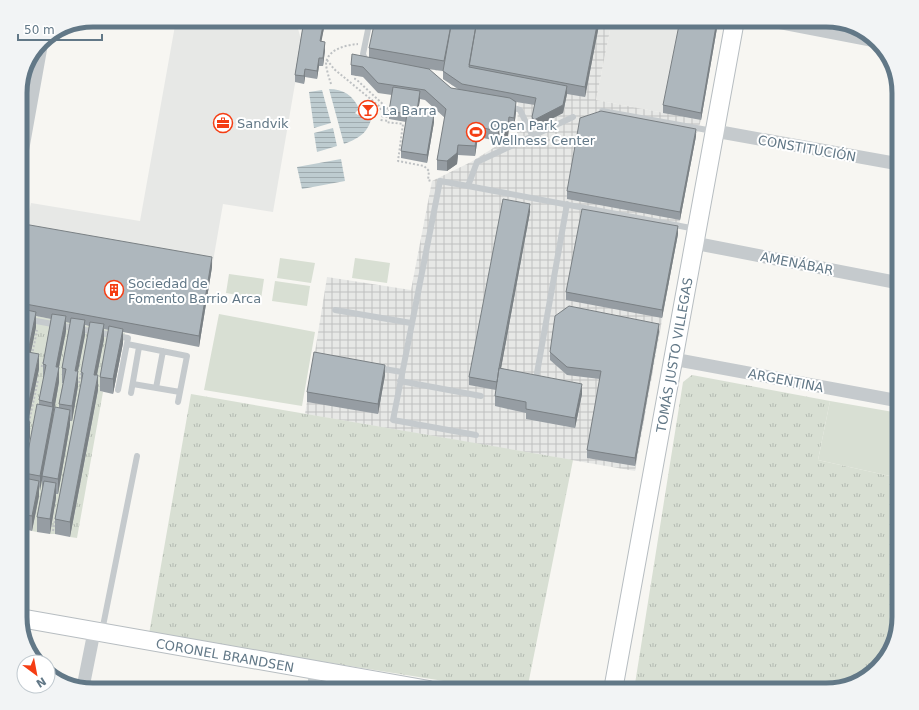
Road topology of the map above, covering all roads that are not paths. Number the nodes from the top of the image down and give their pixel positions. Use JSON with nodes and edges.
{"nodes":[{"id":1,"x":369,"y":27,"type":"edge"},
{"id":2,"x":733,"y":27,"type":"edge"},
{"id":3,"x":803,"y":27,"type":"edge"},
{"id":4,"x":862,"y":38,"type":"edge"},
{"id":5,"x":39,"y":56,"type":"edge"},
{"id":6,"x":376,"y":64,"type":"edge"},
{"id":7,"x":499,"y":104,"type":"edge"},
{"id":8,"x":602,"y":111,"type":"edge"},
{"id":9,"x":573,"y":116,"type":"dead end"},
{"id":10,"x":27,"y":125,"type":"edge"},
{"id":11,"x":715,"y":131,"type":"junction"},
{"id":12,"x":532,"y":135,"type":"junction"},
{"id":13,"x":892,"y":163,"type":"edge"},
{"id":14,"x":468,"y":186,"type":"junction"},
{"id":15,"x":566,"y":204,"type":"junction"},
{"id":16,"x":696,"y":236,"type":"junction"},
{"id":17,"x":892,"y":281,"type":"edge"},
{"id":18,"x":335,"y":310,"type":"dead end"},
{"id":19,"x":27,"y":320,"type":"edge"},
{"id":20,"x":411,"y":323,"type":"junction"},
{"id":21,"x":127,"y":344,"type":"junction"},
{"id":22,"x":139,"y":347,"type":"junction"},
{"id":23,"x":163,"y":351,"type":"junction"},
{"id":24,"x":673,"y":359,"type":"junction"},
{"id":25,"x":372,"y":366,"type":"edge"},
{"id":26,"x":402,"y":372,"type":"junction"},
{"id":27,"x":536,"y":373,"type":"dead end"},
{"id":28,"x":400,"y":381,"type":"junction"},
{"id":29,"x":133,"y":384,"type":"junction"},
{"id":30,"x":156,"y":388,"type":"junction"},
{"id":31,"x":118,"y":390,"type":"dead end"},
{"id":32,"x":180,"y":392,"type":"junction"},
{"id":33,"x":131,"y":393,"type":"dead end"},
{"id":34,"x":481,"y":396,"type":"dead end"},
{"id":35,"x":892,"y":400,"type":"edge"},
{"id":36,"x":178,"y":402,"type":"dead end"},
{"id":37,"x":476,"y":435,"type":"dead end"},
{"id":38,"x":137,"y":456,"type":"dead end"},
{"id":39,"x":27,"y":619,"type":"edge"},
{"id":40,"x":98,"y":632,"type":"junction"},
{"id":41,"x":316,"y":671,"type":"junction"},
{"id":42,"x":84,"y":682,"type":"edge"},
{"id":43,"x":314,"y":683,"type":"edge"},
{"id":44,"x":387,"y":683,"type":"edge"},
{"id":45,"x":614,"y":683,"type":"edge"}],
"edges":[{"from":1,"to":6,"type":"lane"},
{"from":2,"to":11,"type":"street","name":"TOMÁS JUSTO VILLEGAS"},
{"from":3,"to":4,"type":"street"},
{"from":5,"to":10,"type":"street"},
{"from":7,"to":12,"type":"lane"},
{"from":8,"to":11,"type":"lane"},
{"from":9,"to":12,"type":"lane"},
{"from":11,"to":13,"type":"street","name":"CONSTITUCIÓN"},
{"from":11,"to":16,"type":"street","name":"TOMÁS JUSTO VILLEGAS"},
{"from":12,"to":14,"type":"lane"},
{"from":14,"to":15,"type":"lane"},
{"from":14,"to":20,"type":"lane"},
{"from":15,"to":16,"type":"lane"},
{"from":15,"to":27,"type":"lane"},
{"from":16,"to":17,"type":"street","name":"AMENÁBAR"},
{"from":16,"to":24,"type":"street","name":"TOMÁS JUSTO VILLEGAS"},
{"from":18,"to":20,"type":"lane"},
{"from":19,"to":21,"type":"lane"},
{"from":20,"to":26,"type":"lane"},
{"from":21,"to":22,"type":"lane"},
{"from":21,"to":31,"type":"lane"},
{"from":22,"to":23,"type":"lane"},
{"from":22,"to":29,"type":"lane"},
{"from":23,"to":30,"type":"lane"},
{"from":23,"to":32,"type":"lane"},
{"from":24,"to":35,"type":"street","name":"ARGENTINA"},
{"from":24,"to":45,"type":"street","name":"TOMÁS JUSTO VILLEGAS"},
{"from":25,"to":26,"type":"lane"},
{"from":26,"to":28,"type":"lane"},
{"from":28,"to":34,"type":"lane"},
{"from":28,"to":37,"type":"lane"},
{"from":29,"to":30,"type":"lane"},
{"from":29,"to":33,"type":"lane"},
{"from":30,"to":32,"type":"lane"},
{"from":32,"to":36,"type":"lane"},
{"from":38,"to":40,"type":"lane"},
{"from":39,"to":40,"type":"street","name":"CORONEL BRANDSEN"},
{"from":40,"to":41,"type":"street","name":"CORONEL BRANDSEN"},
{"from":40,"to":42,"type":"street"},
{"from":41,"to":43,"type":"street"},
{"from":41,"to":44,"type":"street","name":"CORONEL BRANDSEN"}]}
